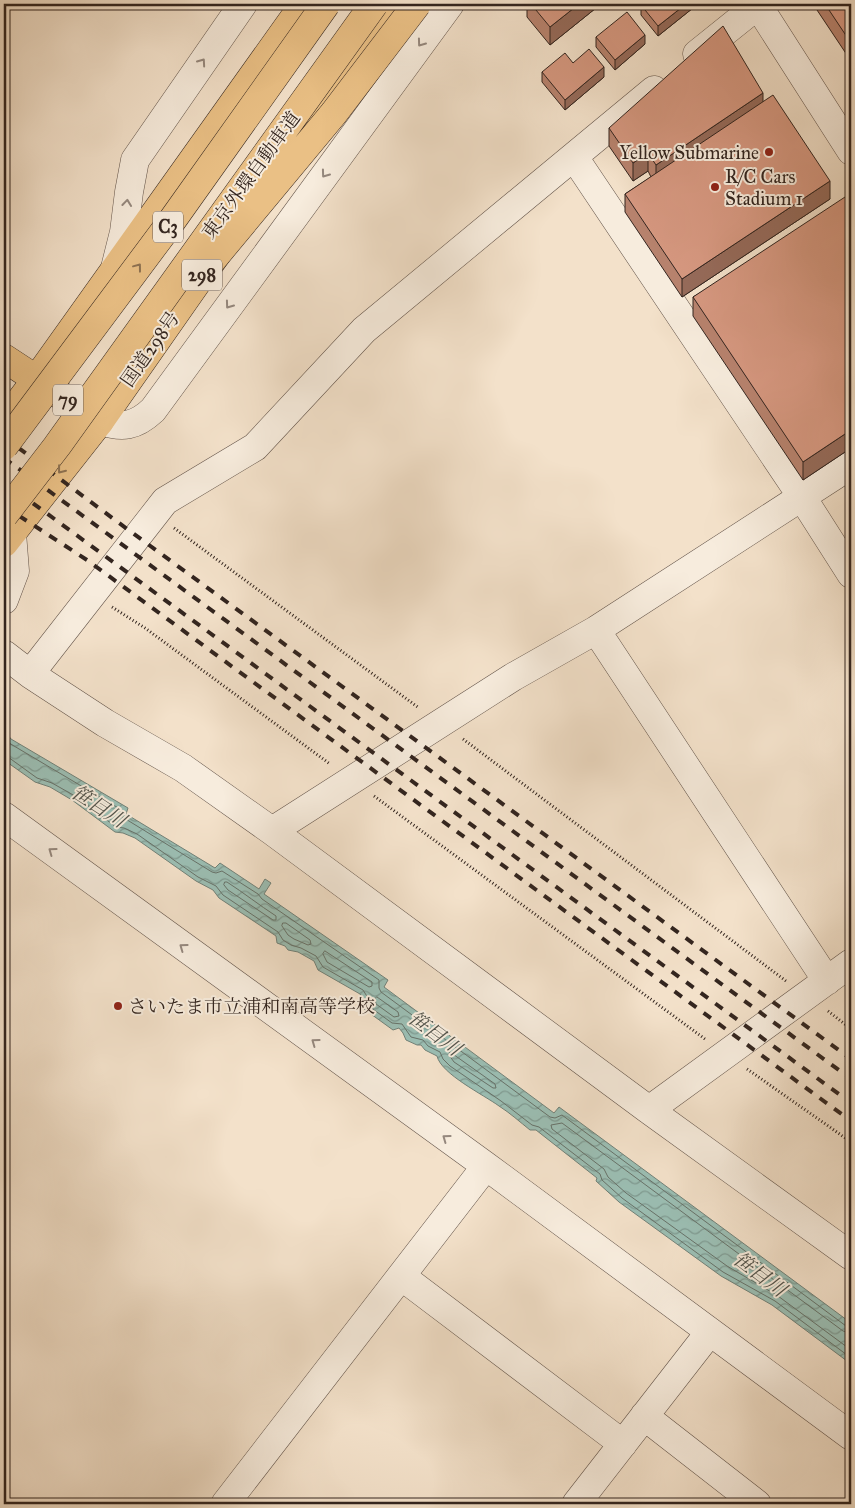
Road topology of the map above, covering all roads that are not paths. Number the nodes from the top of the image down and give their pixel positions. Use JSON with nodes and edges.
{"nodes":[{"id":1,"x":243,"y":4,"type":"edge"},
{"id":2,"x":303,"y":4,"type":"edge"},
{"id":3,"x":326,"y":4,"type":"edge"},
{"id":4,"x":374,"y":4,"type":"edge"},
{"id":5,"x":394,"y":4,"type":"edge"},
{"id":6,"x":417,"y":4,"type":"edge"},
{"id":7,"x":450,"y":4,"type":"edge"},
{"id":8,"x":758,"y":4,"type":"edge"},
{"id":9,"x":851,"y":151,"type":"edge"},
{"id":10,"x":574,"y":157,"type":"junction"},
{"id":11,"x":166,"y":229,"type":"junction"},
{"id":12,"x":115,"y":268,"type":"junction"},
{"id":13,"x":4,"y":358,"type":"edge"},
{"id":14,"x":36,"y":380,"type":"junction"},
{"id":15,"x":100,"y":421,"type":"junction"},
{"id":16,"x":4,"y":422,"type":"edge"},
{"id":17,"x":4,"y":446,"type":"edge"},
{"id":18,"x":58,"y":446,"type":"junction"},
{"id":19,"x":851,"y":465,"type":"edge"},
{"id":20,"x":802,"y":498,"type":"junction"},
{"id":21,"x":6,"y":530,"type":"edge"},
{"id":22,"x":851,"y":574,"type":"edge"},
{"id":23,"x":4,"y":600,"type":"edge"},
{"id":24,"x":596,"y":630,"type":"junction"},
{"id":25,"x":4,"y":654,"type":"edge"},
{"id":26,"x":30,"y":674,"type":"junction"},
{"id":27,"x":4,"y":816,"type":"edge"},
{"id":28,"x":272,"y":831,"type":"junction"},
{"id":29,"x":851,"y":963,"type":"edge"},
{"id":30,"x":817,"y":989,"type":"junction"},
{"id":31,"x":649,"y":1110,"type":"junction"},
{"id":32,"x":486,"y":1166,"type":"junction"},
{"id":33,"x":851,"y":1256,"type":"edge"},
{"id":34,"x":401,"y":1276,"type":"junction"},
{"id":35,"x":709,"y":1332,"type":"junction"},
{"id":36,"x":644,"y":1416,"type":"junction"},
{"id":37,"x":851,"y":1436,"type":"edge"},
{"id":38,"x":623,"y":1444,"type":"junction"},
{"id":39,"x":225,"y":1504,"type":"edge"},
{"id":40,"x":576,"y":1504,"type":"edge"},
{"id":41,"x":757,"y":1504,"type":"edge"}],
"edges":[{"from":12,"to":1,"type":"street","one_way":true},
{"from":2,"to":11,"type":"main road","bridge":true},
{"from":2,"to":12,"type":"main road"},
{"from":3,"to":11,"type":"main road","name":"東京外環自動車道","number":"C3","bridge":true},
{"from":4,"to":18,"type":"main road","name":"東京外環自動車道","number":"C3","bridge":true},
{"from":5,"to":15,"type":"main road","name":"国道298号","number":"298"},
{"from":6,"to":18,"type":"main road","bridge":true},
{"from":7,"to":15,"type":"street","one_way":true},
{"from":8,"to":9,"type":"street"},
{"from":8,"to":10,"type":"street"},
{"from":10,"to":20,"type":"street"},
{"from":10,"to":26,"type":"street"},
{"from":17,"to":11,"type":"main road","name":"東京外環自動車道","number":"C3","one_way":true,"bridge":true},
{"from":12,"to":14,"type":"main road"},
{"from":13,"to":14,"type":"main road","number":"79"},
{"from":14,"to":15,"type":"main road","number":"79"},
{"from":14,"to":16,"type":"main road"},
{"from":15,"to":21,"type":"main road","name":"国道298号","number":"298","one_way":true},
{"from":18,"to":21,"type":"main road","name":"東京外環自動車道","number":"C3","bridge":true},
{"from":19,"to":20,"type":"street"},
{"from":20,"to":22,"type":"street"},
{"from":20,"to":24,"type":"street"},
{"from":21,"to":23,"type":"street"},
{"from":24,"to":28,"type":"street"},
{"from":24,"to":30,"type":"street"},
{"from":25,"to":26,"type":"street"},
{"from":26,"to":28,"type":"street"},
{"from":32,"to":27,"type":"street","one_way":true},
{"from":28,"to":31,"type":"street"},
{"from":29,"to":30,"type":"street"},
{"from":30,"to":31,"type":"street"},
{"from":31,"to":33,"type":"street"},
{"from":32,"to":34,"type":"street"},
{"from":32,"to":35,"type":"street"},
{"from":34,"to":38,"type":"street"},
{"from":34,"to":39,"type":"street"},
{"from":35,"to":36,"type":"street"},
{"from":35,"to":37,"type":"street"},
{"from":36,"to":38,"type":"street"},
{"from":36,"to":41,"type":"street"},
{"from":38,"to":40,"type":"street"}]}
